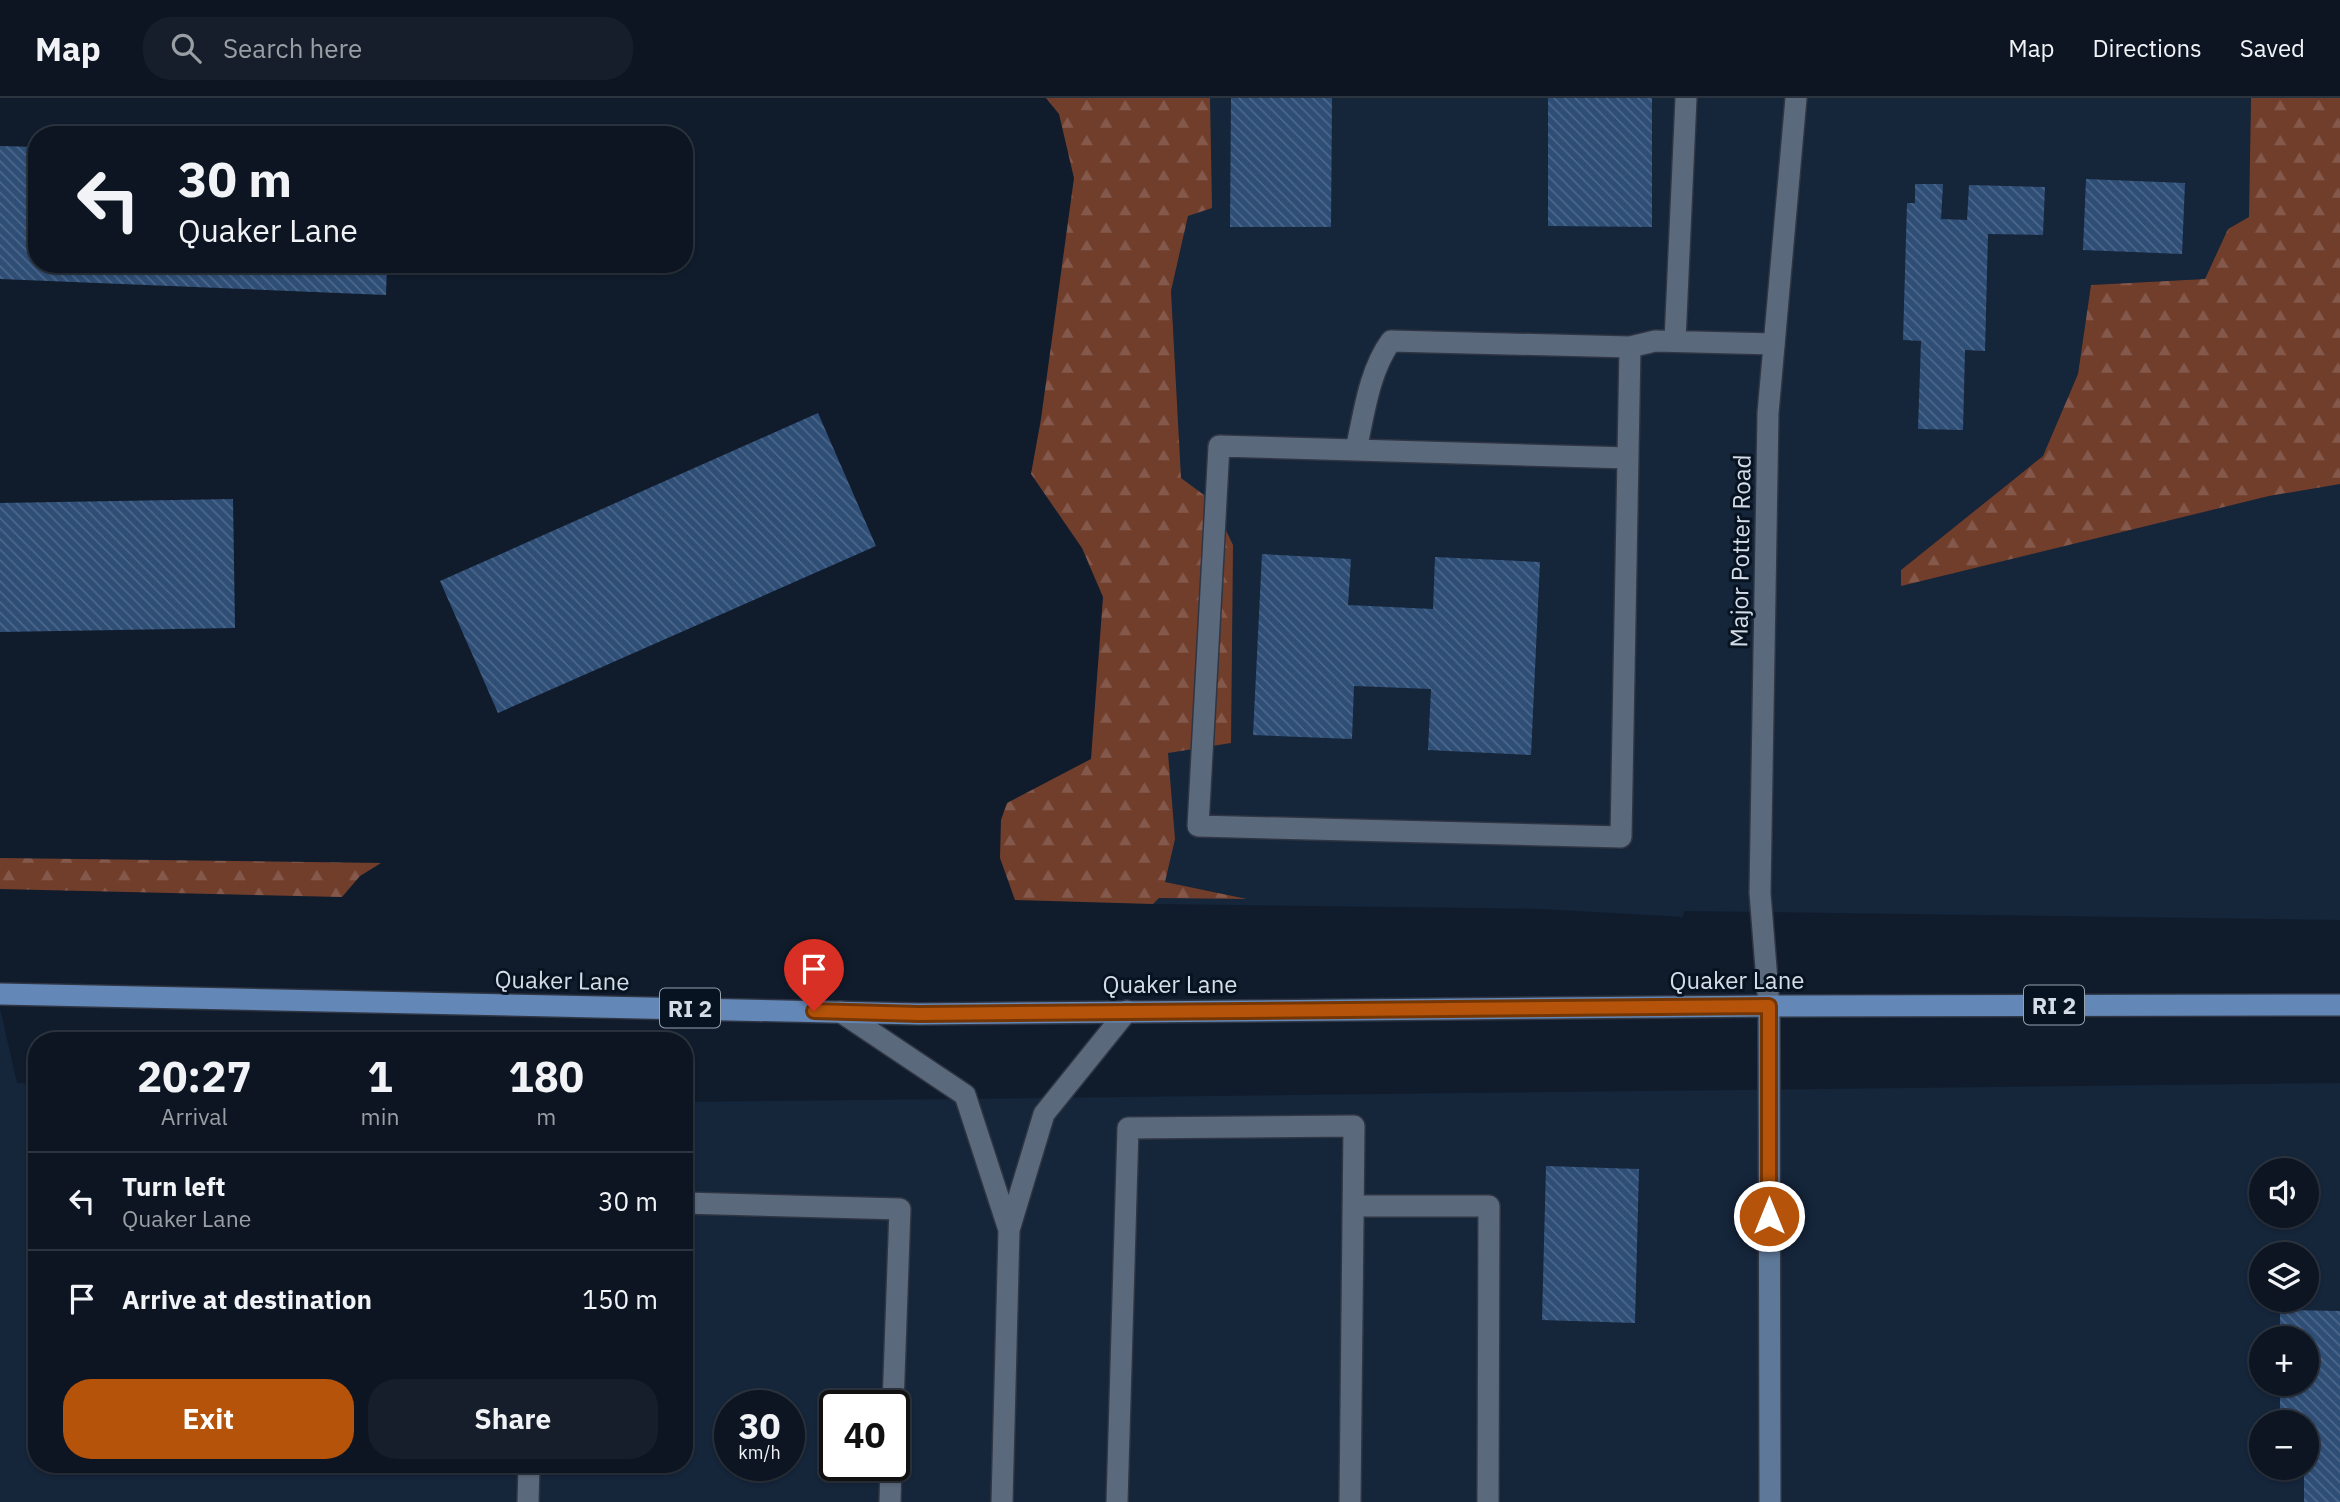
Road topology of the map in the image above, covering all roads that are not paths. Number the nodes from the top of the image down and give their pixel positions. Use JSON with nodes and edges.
{"nodes":[{"id":1,"x":1686,"y":98,"type":"edge"},
{"id":2,"x":1796,"y":98,"type":"edge"},
{"id":3,"x":1675,"y":341,"type":"junction"},
{"id":4,"x":1774,"y":344,"type":"junction"},
{"id":5,"x":1630,"y":346,"type":"junction"},
{"id":6,"x":1356,"y":450,"type":"junction"},
{"id":7,"x":1628,"y":458,"type":"junction"},
{"id":8,"x":0,"y":994,"type":"edge"},
{"id":9,"x":2340,"y":1005,"type":"edge"},
{"id":10,"x":1769,"y":1006,"type":"junction"},
{"id":11,"x":1126,"y":1011,"type":"junction"},
{"id":12,"x":841,"y":1012,"type":"junction"},
{"id":13,"x":693,"y":1203,"type":"edge"},
{"id":14,"x":1353,"y":1206,"type":"junction"},
{"id":15,"x":1009,"y":1230,"type":"junction"},
{"id":16,"x":894,"y":1390,"type":"edge"},
{"id":17,"x":529,"y":1473,"type":"edge"},
{"id":18,"x":891,"y":1481,"type":"edge"},
{"id":19,"x":528,"y":1502,"type":"edge"},
{"id":20,"x":890,"y":1502,"type":"edge"},
{"id":21,"x":1002,"y":1502,"type":"edge"},
{"id":22,"x":1117,"y":1502,"type":"edge"},
{"id":23,"x":1350,"y":1502,"type":"edge"},
{"id":24,"x":1488,"y":1502,"type":"edge"},
{"id":25,"x":1770,"y":1502,"type":"edge"}],
"edges":[{"from":1,"to":3,"type":"street"},
{"from":2,"to":4,"type":"street","name":"Major Potter Road"},
{"from":3,"to":4,"type":"street"},
{"from":3,"to":5,"type":"street"},
{"from":4,"to":10,"type":"street","name":"Major Potter Road"},
{"from":5,"to":6,"type":"street"},
{"from":5,"to":7,"type":"street"},
{"from":6,"to":7,"type":"street"},
{"from":6,"to":7,"type":"street"},
{"from":8,"to":12,"type":"main road","name":"Quaker Lane","number":"RI 2"},
{"from":9,"to":10,"type":"main road","name":"Quaker Lane","number":"RI 2"},
{"from":10,"to":11,"type":"main road","name":"Quaker Lane","number":"RI 2"},
{"from":10,"to":25,"type":"street"},
{"from":11,"to":12,"type":"main road","name":"Quaker Lane","number":"RI 2"},
{"from":11,"to":15,"type":"street"},
{"from":12,"to":15,"type":"street"},
{"from":13,"to":16,"type":"street"},
{"from":14,"to":22,"type":"street"},
{"from":14,"to":23,"type":"street"},
{"from":14,"to":24,"type":"street"},
{"from":15,"to":21,"type":"street"},
{"from":17,"to":19,"type":"street"},
{"from":18,"to":20,"type":"street"}]}
